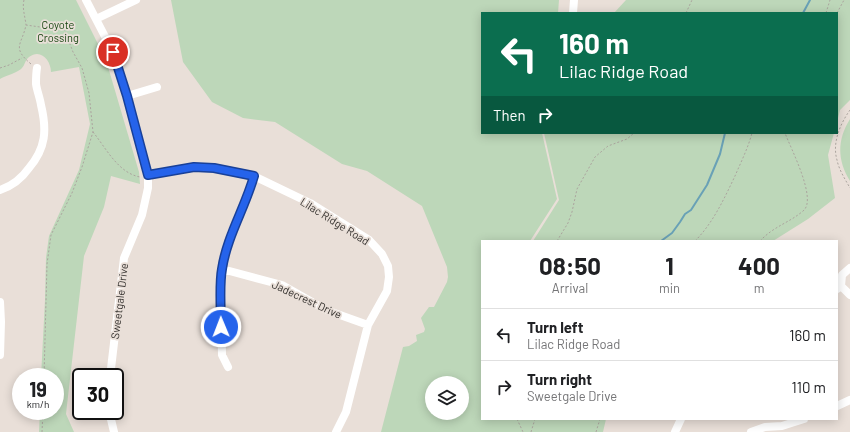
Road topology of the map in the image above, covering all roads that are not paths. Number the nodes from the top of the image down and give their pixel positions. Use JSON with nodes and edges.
{"nodes":[{"id":1,"x":86,"y":0,"type":"edge"},
{"id":2,"x":136,"y":0,"type":"edge"},
{"id":3,"x":574,"y":0,"type":"edge"},
{"id":4,"x":573,"y":12,"type":"edge"},
{"id":5,"x":96,"y":19,"type":"junction"},
{"id":6,"x":36,"y":68,"type":"road end"},
{"id":7,"x":157,"y":87,"type":"dead end"},
{"id":8,"x":127,"y":96,"type":"junction"},
{"id":9,"x":254,"y":176,"type":"junction"},
{"id":10,"x":148,"y":177,"type":"junction"},
{"id":11,"x":0,"y":190,"type":"edge"},
{"id":12,"x":850,"y":268,"type":"edge"},
{"id":13,"x":222,"y":269,"type":"junction"},
{"id":14,"x":840,"y":274,"type":"edge"},
{"id":15,"x":839,"y":288,"type":"edge"},
{"id":16,"x":850,"y":295,"type":"edge"},
{"id":17,"x":0,"y":302,"type":"edge"},
{"id":18,"x":368,"y":325,"type":"junction"},
{"id":19,"x":0,"y":354,"type":"edge"},
{"id":20,"x":228,"y":367,"type":"dead end"},
{"id":21,"x":111,"y":368,"type":"edge"},
{"id":22,"x":850,"y":400,"type":"edge"},
{"id":23,"x":838,"y":406,"type":"edge"},
{"id":24,"x":111,"y":420,"type":"edge"},
{"id":25,"x":681,"y":420,"type":"edge"},
{"id":26,"x":801,"y":420,"type":"edge"},
{"id":27,"x":114,"y":432,"type":"edge"},
{"id":28,"x":336,"y":432,"type":"edge"},
{"id":29,"x":675,"y":432,"type":"edge"},
{"id":30,"x":751,"y":432,"type":"edge"}],
"edges":[{"from":1,"to":5,"type":"street","name":"Sweetgale Drive"},
{"from":2,"to":5,"type":"street"},
{"from":3,"to":4,"type":"street"},
{"from":5,"to":8,"type":"street","name":"Sweetgale Drive"},
{"from":6,"to":11,"type":"street"},
{"from":7,"to":8,"type":"street"},
{"from":8,"to":10,"type":"street","name":"Sweetgale Drive"},
{"from":9,"to":10,"type":"street","name":"Lilac Ridge Road"},
{"from":9,"to":13,"type":"street"},
{"from":9,"to":18,"type":"street","name":"Lilac Ridge Road"},
{"from":10,"to":21,"type":"street","name":"Sweetgale Drive"},
{"from":12,"to":14,"type":"street"},
{"from":13,"to":18,"type":"street","name":"Jadecrest Drive"},
{"from":13,"to":20,"type":"street"},
{"from":14,"to":15,"type":"street"},
{"from":15,"to":16,"type":"street"},
{"from":17,"to":19,"type":"street"},
{"from":18,"to":28,"type":"street","name":"Lilac Ridge Road"},
{"from":22,"to":23,"type":"street"},
{"from":24,"to":27,"type":"street"},
{"from":25,"to":29,"type":"street"},
{"from":26,"to":30,"type":"street"}]}
